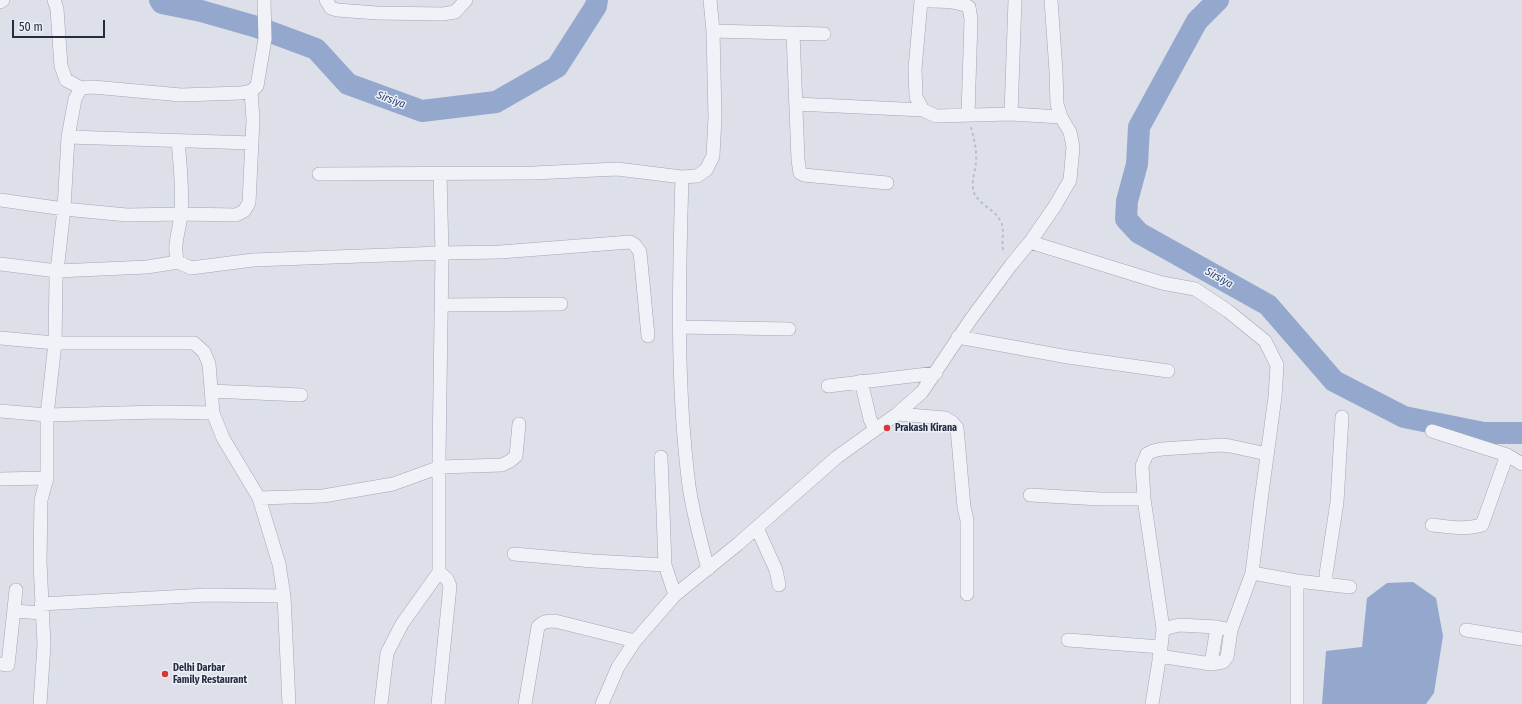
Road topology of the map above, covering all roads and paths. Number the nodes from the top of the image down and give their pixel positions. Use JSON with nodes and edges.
{"nodes":[{"id":1,"x":3,"y":0,"type":"edge"},
{"id":2,"x":54,"y":0,"type":"edge"},
{"id":3,"x":264,"y":0,"type":"edge"},
{"id":4,"x":326,"y":0,"type":"edge"},
{"id":5,"x":466,"y":0,"type":"edge"},
{"id":6,"x":710,"y":0,"type":"edge"},
{"id":7,"x":1015,"y":0,"type":"edge"},
{"id":8,"x":1051,"y":0,"type":"edge"},
{"id":9,"x":921,"y":1,"type":"edge"},
{"id":10,"x":0,"y":2,"type":"edge"},
{"id":11,"x":369,"y":6,"type":"edge"},
{"id":12,"x":713,"y":30,"type":"junction"},
{"id":13,"x":792,"y":33,"type":"junction"},
{"id":14,"x":824,"y":34,"type":"dead end"},
{"id":15,"x":81,"y":88,"type":"junction"},
{"id":16,"x":251,"y":91,"type":"junction"},
{"id":17,"x":796,"y":104,"type":"junction"},
{"id":18,"x":923,"y":110,"type":"junction"},
{"id":19,"x":1011,"y":114,"type":"junction"},
{"id":20,"x":968,"y":115,"type":"junction"},
{"id":21,"x":1061,"y":117,"type":"junction"},
{"id":22,"x":68,"y":137,"type":"junction"},
{"id":23,"x":178,"y":141,"type":"junction"},
{"id":24,"x":252,"y":143,"type":"junction"},
{"id":25,"x":319,"y":174,"type":"dead end"},
{"id":26,"x":440,"y":174,"type":"junction"},
{"id":27,"x":682,"y":177,"type":"junction"},
{"id":28,"x":887,"y":182,"type":"dead end"},
{"id":29,"x":0,"y":200,"type":"edge"},
{"id":30,"x":64,"y":209,"type":"junction"},
{"id":31,"x":181,"y":214,"type":"junction"},
{"id":32,"x":1030,"y":242,"type":"junction"},
{"id":33,"x":442,"y":253,"type":"junction"},
{"id":34,"x":178,"y":262,"type":"junction"},
{"id":35,"x":0,"y":264,"type":"edge"},
{"id":36,"x":1010,"y":265,"type":"junction"},
{"id":37,"x":57,"y":271,"type":"junction"},
{"id":38,"x":561,"y":304,"type":"dead end"},
{"id":39,"x":442,"y":305,"type":"junction"},
{"id":40,"x":680,"y":327,"type":"junction"},
{"id":41,"x":789,"y":329,"type":"dead end"},
{"id":42,"x":648,"y":336,"type":"dead end"},
{"id":43,"x":958,"y":337,"type":"junction"},
{"id":44,"x":0,"y":338,"type":"edge"},
{"id":45,"x":55,"y":343,"type":"junction"},
{"id":46,"x":1168,"y":371,"type":"dead end"},
{"id":47,"x":936,"y":373,"type":"junction"},
{"id":48,"x":861,"y":381,"type":"junction"},
{"id":49,"x":828,"y":386,"type":"dead end"},
{"id":50,"x":211,"y":391,"type":"junction"},
{"id":51,"x":301,"y":395,"type":"dead end"},
{"id":52,"x":0,"y":411,"type":"edge"},
{"id":53,"x":213,"y":413,"type":"junction"},
{"id":54,"x":897,"y":414,"type":"junction"},
{"id":55,"x":47,"y":415,"type":"junction"},
{"id":56,"x":1342,"y":418,"type":"dead end"},
{"id":57,"x":518,"y":424,"type":"dead end"},
{"id":58,"x":874,"y":430,"type":"junction"},
{"id":59,"x":1432,"y":431,"type":"dead end"},
{"id":60,"x":1267,"y":454,"type":"junction"},
{"id":61,"x":1507,"y":455,"type":"junction"},
{"id":62,"x":661,"y":457,"type":"dead end"},
{"id":63,"x":1522,"y":464,"type":"edge"},
{"id":64,"x":440,"y":467,"type":"junction"},
{"id":65,"x":47,"y":478,"type":"junction"},
{"id":66,"x":0,"y":479,"type":"edge"},
{"id":67,"x":1030,"y":495,"type":"dead end"},
{"id":68,"x":259,"y":498,"type":"junction"},
{"id":69,"x":1144,"y":499,"type":"junction"},
{"id":70,"x":1432,"y":525,"type":"dead end"},
{"id":71,"x":757,"y":528,"type":"junction"},
{"id":72,"x":514,"y":554,"type":"dead end"},
{"id":73,"x":665,"y":565,"type":"junction"},
{"id":74,"x":708,"y":569,"type":"junction"},
{"id":75,"x":439,"y":572,"type":"junction"},
{"id":76,"x":1252,"y":573,"type":"junction"},
{"id":77,"x":1297,"y":581,"type":"junction"},
{"id":78,"x":1326,"y":584,"type":"junction"},
{"id":79,"x":779,"y":586,"type":"dead end"},
{"id":80,"x":1350,"y":587,"type":"dead end"},
{"id":81,"x":16,"y":590,"type":"dead end"},
{"id":82,"x":967,"y":594,"type":"dead end"},
{"id":83,"x":675,"y":595,"type":"junction"},
{"id":84,"x":284,"y":596,"type":"junction"},
{"id":85,"x":42,"y":608,"type":"junction"},
{"id":86,"x":14,"y":611,"type":"junction"},
{"id":87,"x":1216,"y":627,"type":"junction"},
{"id":88,"x":1163,"y":629,"type":"junction"},
{"id":89,"x":1231,"y":630,"type":"junction"},
{"id":90,"x":1466,"y":630,"type":"dead end"},
{"id":91,"x":1522,"y":639,"type":"edge"},
{"id":92,"x":1068,"y":640,"type":"dead end"},
{"id":93,"x":635,"y":641,"type":"junction"},
{"id":94,"x":1160,"y":652,"type":"junction"},
{"id":95,"x":0,"y":664,"type":"edge"},
{"id":96,"x":1211,"y":664,"type":"junction"},
{"id":97,"x":40,"y":704,"type":"edge"},
{"id":98,"x":289,"y":704,"type":"edge"},
{"id":99,"x":380,"y":704,"type":"edge"},
{"id":100,"x":438,"y":704,"type":"edge"},
{"id":101,"x":525,"y":704,"type":"edge"},
{"id":102,"x":602,"y":704,"type":"edge"},
{"id":103,"x":1152,"y":704,"type":"edge"},
{"id":104,"x":1297,"y":704,"type":"edge"}],
"edges":[{"from":1,"to":10,"type":"street"},
{"from":2,"to":15,"type":"street"},
{"from":3,"to":16,"type":"street"},
{"from":4,"to":11,"type":"street"},
{"from":5,"to":11,"type":"street"},
{"from":6,"to":12,"type":"street"},
{"from":7,"to":19,"type":"street"},
{"from":8,"to":21,"type":"street"},
{"from":9,"to":18,"type":"street"},
{"from":9,"to":20,"type":"street"},
{"from":12,"to":13,"type":"street"},
{"from":12,"to":27,"type":"street"},
{"from":13,"to":14,"type":"street"},
{"from":13,"to":17,"type":"street"},
{"from":15,"to":16,"type":"street"},
{"from":15,"to":22,"type":"street"},
{"from":16,"to":24,"type":"street"},
{"from":17,"to":18,"type":"street"},
{"from":17,"to":28,"type":"street"},
{"from":18,"to":20,"type":"street"},
{"from":19,"to":20,"type":"street"},
{"from":19,"to":21,"type":"street"},
{"from":20,"to":36,"type":"path"},
{"from":21,"to":32,"type":"street"},
{"from":22,"to":23,"type":"street"},
{"from":22,"to":30,"type":"street"},
{"from":23,"to":24,"type":"street"},
{"from":23,"to":31,"type":"street"},
{"from":24,"to":31,"type":"street"},
{"from":25,"to":26,"type":"street"},
{"from":26,"to":27,"type":"street"},
{"from":26,"to":33,"type":"street"},
{"from":27,"to":40,"type":"street"},
{"from":29,"to":30,"type":"street"},
{"from":30,"to":31,"type":"street"},
{"from":30,"to":37,"type":"street"},
{"from":31,"to":34,"type":"street"},
{"from":32,"to":36,"type":"street"},
{"from":32,"to":60,"type":"street"},
{"from":33,"to":34,"type":"street"},
{"from":33,"to":39,"type":"street"},
{"from":33,"to":42,"type":"street"},
{"from":34,"to":37,"type":"street"},
{"from":35,"to":37,"type":"street"},
{"from":36,"to":43,"type":"street"},
{"from":37,"to":45,"type":"street"},
{"from":38,"to":39,"type":"street"},
{"from":39,"to":64,"type":"street"},
{"from":40,"to":41,"type":"street"},
{"from":40,"to":74,"type":"street"},
{"from":43,"to":46,"type":"street"},
{"from":43,"to":47,"type":"street"},
{"from":44,"to":45,"type":"street"},
{"from":45,"to":50,"type":"street"},
{"from":45,"to":55,"type":"street"},
{"from":47,"to":48,"type":"street"},
{"from":47,"to":54,"type":"street"},
{"from":48,"to":49,"type":"street"},
{"from":48,"to":58,"type":"street"},
{"from":50,"to":51,"type":"street"},
{"from":50,"to":53,"type":"street"},
{"from":52,"to":55,"type":"street"},
{"from":53,"to":55,"type":"street"},
{"from":53,"to":68,"type":"street"},
{"from":54,"to":58,"type":"street"},
{"from":54,"to":82,"type":"street"},
{"from":55,"to":65,"type":"street"},
{"from":56,"to":78,"type":"street"},
{"from":57,"to":64,"type":"street"},
{"from":58,"to":71,"type":"street"},
{"from":59,"to":61,"type":"street"},
{"from":60,"to":69,"type":"street"},
{"from":60,"to":76,"type":"street"},
{"from":61,"to":63,"type":"street"},
{"from":61,"to":70,"type":"street"},
{"from":62,"to":73,"type":"street"},
{"from":64,"to":68,"type":"street"},
{"from":64,"to":75,"type":"street"},
{"from":65,"to":66,"type":"street"},
{"from":65,"to":85,"type":"street"},
{"from":67,"to":69,"type":"street"},
{"from":68,"to":84,"type":"street"},
{"from":69,"to":88,"type":"street"},
{"from":71,"to":74,"type":"street"},
{"from":71,"to":79,"type":"street"},
{"from":72,"to":73,"type":"street"},
{"from":73,"to":83,"type":"street"},
{"from":74,"to":83,"type":"street"},
{"from":75,"to":99,"type":"street"},
{"from":75,"to":100,"type":"street"},
{"from":76,"to":77,"type":"street"},
{"from":76,"to":89,"type":"street"},
{"from":77,"to":78,"type":"street"},
{"from":77,"to":104,"type":"street"},
{"from":78,"to":80,"type":"street"},
{"from":81,"to":86,"type":"street"},
{"from":83,"to":93,"type":"street"},
{"from":84,"to":85,"type":"street"},
{"from":84,"to":98,"type":"street"},
{"from":85,"to":86,"type":"street"},
{"from":85,"to":97,"type":"street"},
{"from":86,"to":95,"type":"street"},
{"from":87,"to":88,"type":"street"},
{"from":87,"to":89,"type":"street"},
{"from":87,"to":96,"type":"street"},
{"from":88,"to":94,"type":"street"},
{"from":89,"to":96,"type":"street"},
{"from":90,"to":91,"type":"street"},
{"from":92,"to":94,"type":"street"},
{"from":93,"to":101,"type":"street"},
{"from":93,"to":102,"type":"street"},
{"from":94,"to":96,"type":"street"},
{"from":94,"to":103,"type":"street"}]}
